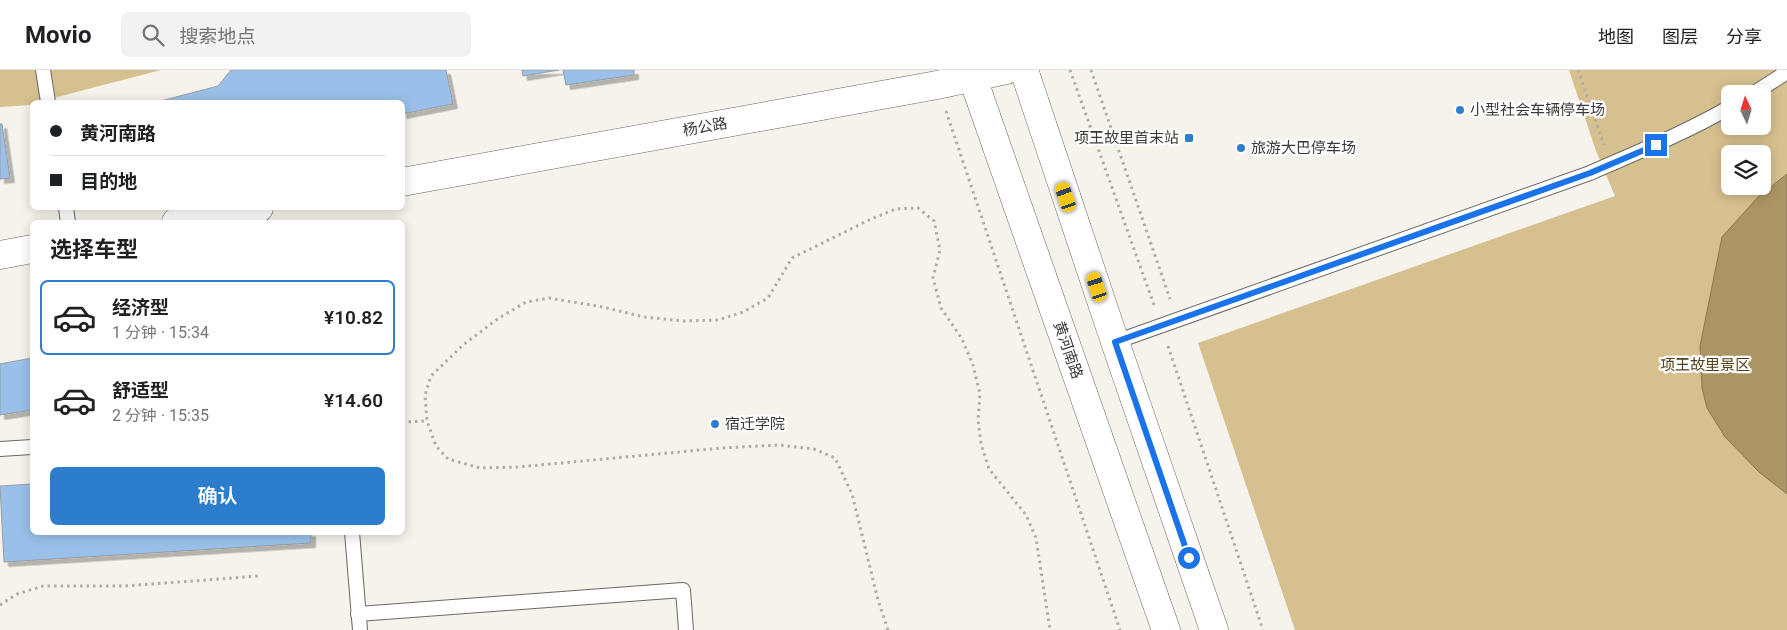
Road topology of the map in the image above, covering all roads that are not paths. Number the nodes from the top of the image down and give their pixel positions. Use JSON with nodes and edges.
{"nodes":[{"id":1,"x":43,"y":70,"type":"edge"},
{"id":2,"x":1006,"y":70,"type":"edge"},
{"id":3,"x":1024,"y":70,"type":"edge"},
{"id":4,"x":1787,"y":72,"type":"edge"},
{"id":5,"x":971,"y":74,"type":"edge"},
{"id":6,"x":1767,"y":85,"type":"edge"},
{"id":7,"x":48,"y":100,"type":"edge"},
{"id":8,"x":1721,"y":112,"type":"edge"},
{"id":9,"x":405,"y":181,"type":"edge"},
{"id":10,"x":248,"y":210,"type":"edge"},
{"id":11,"x":188,"y":220,"type":"edge"},
{"id":12,"x":30,"y":249,"type":"edge"},
{"id":13,"x":0,"y":255,"type":"edge"},
{"id":14,"x":1115,"y":342,"type":"junction"},
{"id":15,"x":30,"y":447,"type":"edge"},
{"id":16,"x":0,"y":449,"type":"edge"},
{"id":17,"x":352,"y":535,"type":"edge"},
{"id":18,"x":358,"y":614,"type":"junction"},
{"id":19,"x":360,"y":630,"type":"edge"},
{"id":20,"x":686,"y":630,"type":"edge"},
{"id":21,"x":1166,"y":630,"type":"edge"},
{"id":22,"x":1214,"y":630,"type":"edge"}],
"edges":[{"from":1,"to":7,"type":"lane"},
{"from":2,"to":5,"type":"main road","name":"杨公路"},
{"from":3,"to":14,"type":"main road"},
{"from":4,"to":6,"type":"lane"},
{"from":5,"to":9,"type":"main road","name":"杨公路"},
{"from":5,"to":21,"type":"main road","name":"黄河南路"},
{"from":8,"to":14,"type":"lane"},
{"from":10,"to":11,"type":"main road"},
{"from":12,"to":13,"type":"main road"},
{"from":14,"to":22,"type":"main road"},
{"from":15,"to":16,"type":"lane"},
{"from":17,"to":18,"type":"lane"},
{"from":18,"to":19,"type":"lane"},
{"from":18,"to":20,"type":"lane"}]}
